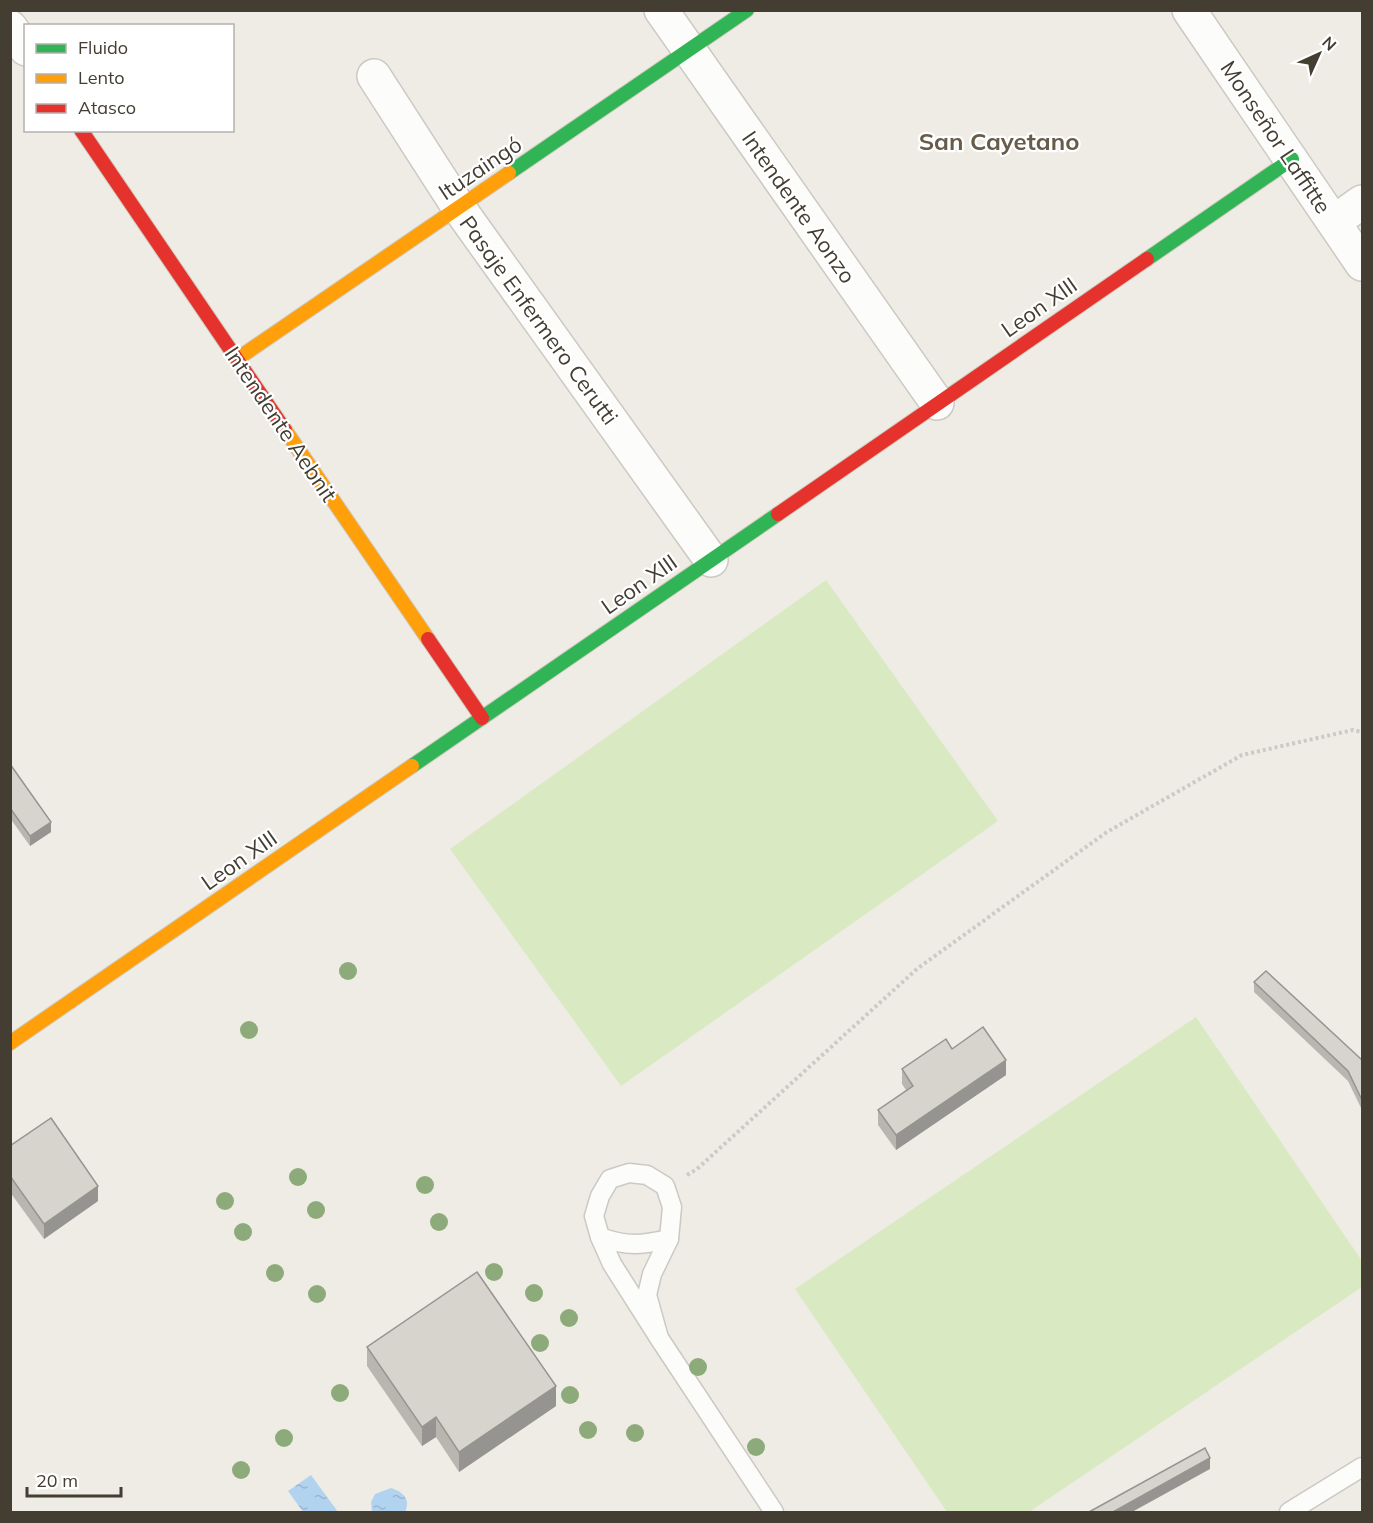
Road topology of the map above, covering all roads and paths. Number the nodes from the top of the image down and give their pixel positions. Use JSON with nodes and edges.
{"nodes":[{"id":1,"x":661,"y":10,"type":"edge"},
{"id":2,"x":747,"y":10,"type":"edge"},
{"id":3,"x":1189,"y":10,"type":"edge"},
{"id":4,"x":10,"y":27,"type":"edge"},
{"id":5,"x":24,"y":47,"type":"edge"},
{"id":6,"x":689,"y":50,"type":"junction"},
{"id":7,"x":374,"y":76,"type":"dead end"},
{"id":8,"x":82,"y":132,"type":"edge"},
{"id":9,"x":1292,"y":159,"type":"junction"},
{"id":10,"x":1362,"y":202,"type":"edge"},
{"id":11,"x":459,"y":208,"type":"junction"},
{"id":12,"x":1334,"y":222,"type":"junction"},
{"id":13,"x":1362,"y":264,"type":"edge"},
{"id":14,"x":237,"y":359,"type":"junction"},
{"id":15,"x":937,"y":403,"type":"junction"},
{"id":16,"x":711,"y":560,"type":"junction"},
{"id":17,"x":482,"y":718,"type":"junction"},
{"id":18,"x":1362,"y":732,"type":"edge"},
{"id":19,"x":10,"y":1043,"type":"edge"},
{"id":20,"x":665,"y":1186,"type":"junction"},
{"id":21,"x":600,"y":1237,"type":"junction"},
{"id":22,"x":669,"y":1239,"type":"junction"},
{"id":23,"x":658,"y":1338,"type":"junction"},
{"id":24,"x":1362,"y":1467,"type":"edge"},
{"id":25,"x":774,"y":1512,"type":"edge"},
{"id":26,"x":1289,"y":1512,"type":"edge"}],
"edges":[{"from":1,"to":6,"type":"street","name":"Intendente Aonzo"},
{"from":2,"to":6,"type":"street","name":"Ituzaingó"},
{"from":3,"to":9,"type":"street","name":"Monseñor Laffitte"},
{"from":4,"to":5,"type":"street"},
{"from":6,"to":11,"type":"street","name":"Ituzaingó"},
{"from":6,"to":15,"type":"street","name":"Intendente Aonzo"},
{"from":7,"to":11,"type":"street","name":"Pasaje Enfermero Cerutti"},
{"from":8,"to":14,"type":"street","name":"Intendente Aebnit"},
{"from":9,"to":12,"type":"street","name":"Monseñor Laffitte"},
{"from":9,"to":15,"type":"street","name":"Leon XIII"},
{"from":10,"to":12,"type":"street"},
{"from":11,"to":14,"type":"street","name":"Ituzaingó"},
{"from":11,"to":16,"type":"street","name":"Pasaje Enfermero Cerutti"},
{"from":12,"to":13,"type":"street","name":"Monseñor Laffitte"},
{"from":14,"to":17,"type":"street","name":"Intendente Aebnit"},
{"from":15,"to":16,"type":"street","name":"Leon XIII"},
{"from":16,"to":17,"type":"street","name":"Leon XIII"},
{"from":17,"to":19,"type":"street","name":"Leon XIII"},
{"from":18,"to":20,"type":"path"},
{"from":20,"to":21,"type":"lane"},
{"from":20,"to":22,"type":"lane"},
{"from":21,"to":22,"type":"lane"},
{"from":21,"to":23,"type":"lane"},
{"from":22,"to":23,"type":"lane"},
{"from":23,"to":25,"type":"lane"},
{"from":24,"to":26,"type":"lane"}]}
